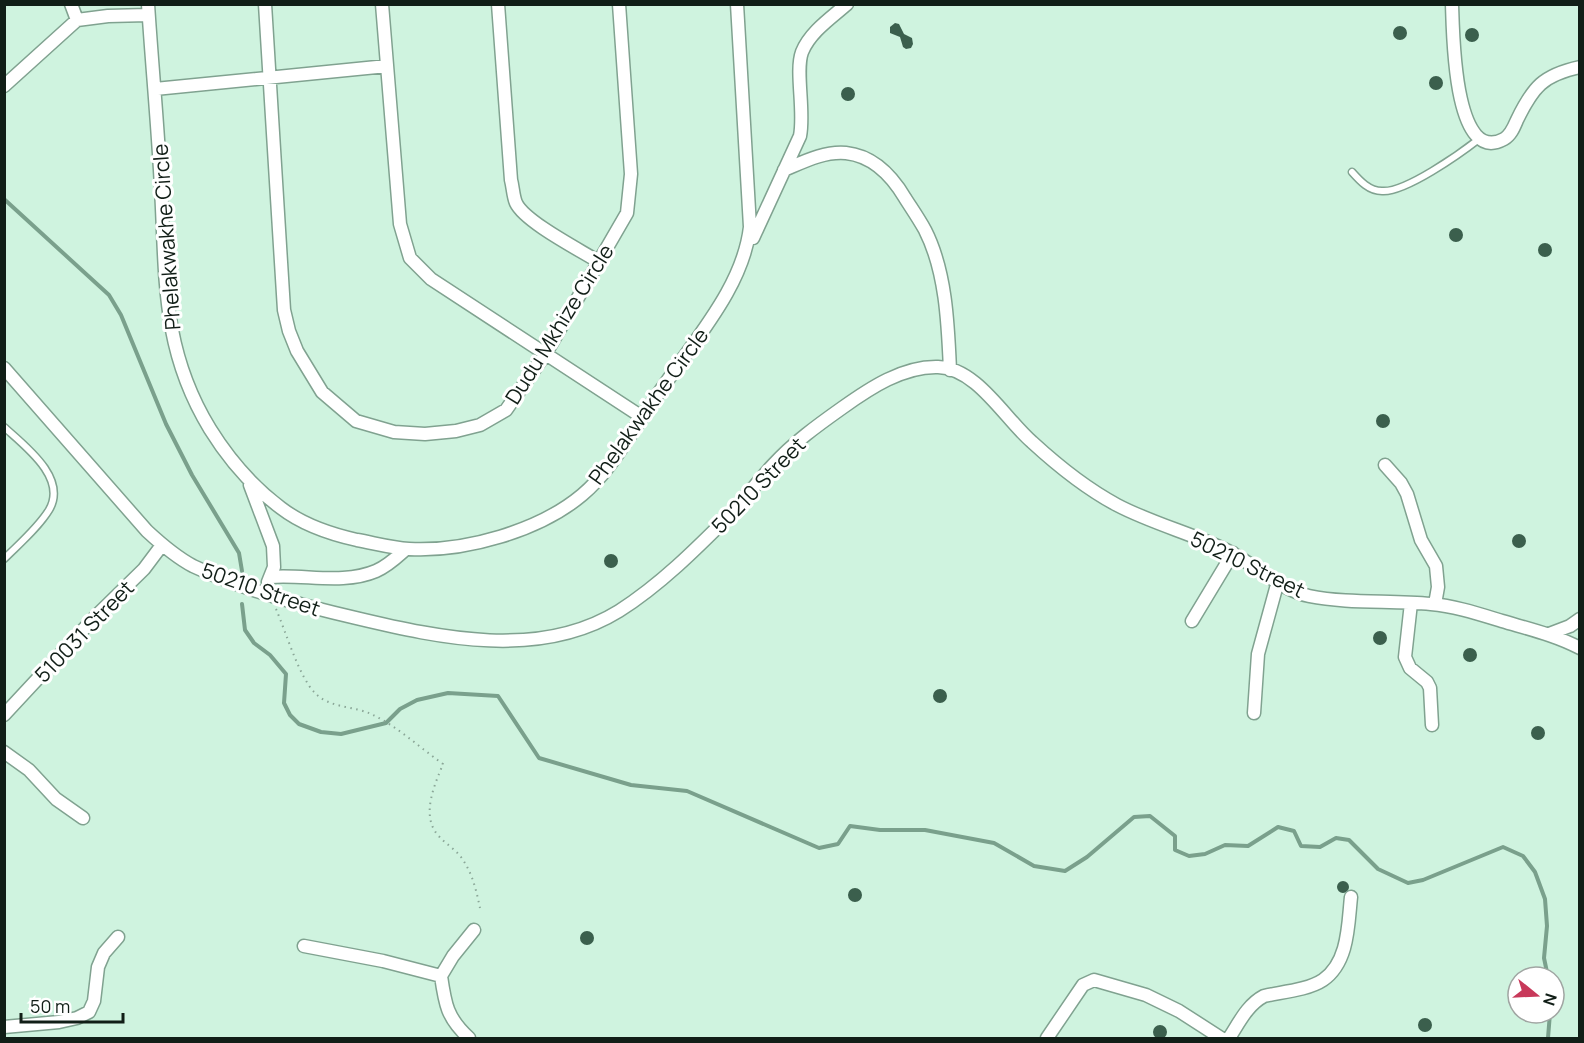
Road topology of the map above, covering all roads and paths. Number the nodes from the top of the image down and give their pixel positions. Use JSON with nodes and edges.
{"nodes":[{"id":1,"x":71,"y":4,"type":"edge"},
{"id":2,"x":265,"y":4,"type":"edge"},
{"id":3,"x":382,"y":4,"type":"edge"},
{"id":4,"x":498,"y":4,"type":"edge"},
{"id":5,"x":619,"y":4,"type":"edge"},
{"id":6,"x":737,"y":4,"type":"edge"},
{"id":7,"x":847,"y":4,"type":"edge"},
{"id":8,"x":1452,"y":4,"type":"edge"},
{"id":9,"x":148,"y":10,"type":"edge"},
{"id":10,"x":77,"y":20,"type":"junction"},
{"id":11,"x":387,"y":66,"type":"junction"},
{"id":12,"x":1580,"y":67,"type":"edge"},
{"id":13,"x":270,"y":78,"type":"junction"},
{"id":14,"x":6,"y":80,"type":"edge"},
{"id":15,"x":155,"y":89,"type":"junction"},
{"id":16,"x":1479,"y":139,"type":"junction"},
{"id":17,"x":784,"y":170,"type":"junction"},
{"id":18,"x":1352,"y":172,"type":"dead end"},
{"id":19,"x":745,"y":254,"type":"junction"},
{"id":20,"x":599,"y":262,"type":"junction"},
{"id":21,"x":546,"y":353,"type":"junction"},
{"id":22,"x":4,"y":368,"type":"edge"},
{"id":23,"x":950,"y":370,"type":"junction"},
{"id":24,"x":642,"y":417,"type":"junction"},
{"id":25,"x":4,"y":427,"type":"edge"},
{"id":26,"x":1385,"y":465,"type":"dead end"},
{"id":27,"x":248,"y":478,"type":"junction"},
{"id":28,"x":162,"y":545,"type":"junction"},
{"id":29,"x":406,"y":549,"type":"junction"},
{"id":30,"x":1233,"y":553,"type":"junction"},
{"id":31,"x":4,"y":559,"type":"edge"},
{"id":32,"x":270,"y":576,"type":"junction"},
{"id":33,"x":1278,"y":581,"type":"junction"},
{"id":34,"x":267,"y":594,"type":"junction"},
{"id":35,"x":1411,"y":603,"type":"junction"},
{"id":36,"x":1435,"y":604,"type":"junction"},
{"id":37,"x":1580,"y":619,"type":"edge"},
{"id":38,"x":1192,"y":621,"type":"dead end"},
{"id":39,"x":1549,"y":634,"type":"junction"},
{"id":40,"x":1580,"y":648,"type":"edge"},
{"id":41,"x":1254,"y":713,"type":"dead end"},
{"id":42,"x":4,"y":715,"type":"edge"},
{"id":43,"x":1432,"y":724,"type":"dead end"},
{"id":44,"x":4,"y":752,"type":"edge"},
{"id":45,"x":83,"y":818,"type":"dead end"},
{"id":46,"x":1351,"y":897,"type":"dead end"},
{"id":47,"x":480,"y":908,"type":"dead end"},
{"id":48,"x":474,"y":930,"type":"dead end"},
{"id":49,"x":118,"y":937,"type":"dead end"},
{"id":50,"x":304,"y":946,"type":"dead end"},
{"id":51,"x":441,"y":976,"type":"junction"},
{"id":52,"x":4,"y":1027,"type":"edge"},
{"id":53,"x":469,"y":1038,"type":"edge"},
{"id":54,"x":1047,"y":1038,"type":"edge"},
{"id":55,"x":1221,"y":1038,"type":"edge"},
{"id":56,"x":1229,"y":1038,"type":"edge"}],
"edges":[{"from":1,"to":10,"type":"street"},
{"from":2,"to":13,"type":"street","name":"Dudu Mkhize Circle"},
{"from":3,"to":11,"type":"street"},
{"from":4,"to":20,"type":"street"},
{"from":5,"to":20,"type":"street","name":"Dudu Mkhize Circle"},
{"from":6,"to":19,"type":"street","name":"Phelakwakhe Circle"},
{"from":7,"to":17,"type":"street"},
{"from":8,"to":16,"type":"street"},
{"from":9,"to":10,"type":"street"},
{"from":9,"to":15,"type":"street","name":"Phelakwakhe Circle"},
{"from":10,"to":14,"type":"street"},
{"from":11,"to":13,"type":"street"},
{"from":11,"to":21,"type":"street"},
{"from":12,"to":16,"type":"street"},
{"from":13,"to":15,"type":"street"},
{"from":13,"to":21,"type":"street","name":"Dudu Mkhize Circle"},
{"from":15,"to":27,"type":"street","name":"Phelakwakhe Circle"},
{"from":16,"to":18,"type":"lane"},
{"from":17,"to":19,"type":"street"},
{"from":17,"to":23,"type":"street"},
{"from":19,"to":24,"type":"street","name":"Phelakwakhe Circle"},
{"from":20,"to":21,"type":"street","name":"Dudu Mkhize Circle"},
{"from":21,"to":24,"type":"street"},
{"from":22,"to":28,"type":"street","name":"50210 Street"},
{"from":23,"to":30,"type":"street","name":"50210 Street"},
{"from":23,"to":34,"type":"street","name":"50210 Street"},
{"from":24,"to":29,"type":"street","name":"Phelakwakhe Circle"},
{"from":25,"to":31,"type":"lane"},
{"from":26,"to":36,"type":"street"},
{"from":27,"to":29,"type":"street","name":"Phelakwakhe Circle"},
{"from":27,"to":32,"type":"street"},
{"from":28,"to":34,"type":"street","name":"50210 Street"},
{"from":28,"to":42,"type":"street","name":"510031 Street"},
{"from":29,"to":32,"type":"street"},
{"from":30,"to":33,"type":"street","name":"50210 Street"},
{"from":30,"to":38,"type":"street"},
{"from":32,"to":34,"type":"street"},
{"from":33,"to":35,"type":"street","name":"50210 Street"},
{"from":33,"to":41,"type":"street"},
{"from":34,"to":47,"type":"path"},
{"from":35,"to":36,"type":"street","name":"50210 Street"},
{"from":35,"to":43,"type":"street"},
{"from":36,"to":39,"type":"street","name":"50210 Street"},
{"from":37,"to":39,"type":"street"},
{"from":39,"to":40,"type":"street","name":"50210 Street"},
{"from":44,"to":45,"type":"street"},
{"from":46,"to":56,"type":"street"},
{"from":48,"to":51,"type":"street"},
{"from":49,"to":52,"type":"street"},
{"from":50,"to":51,"type":"street"},
{"from":51,"to":53,"type":"street"},
{"from":54,"to":55,"type":"street"}]}
